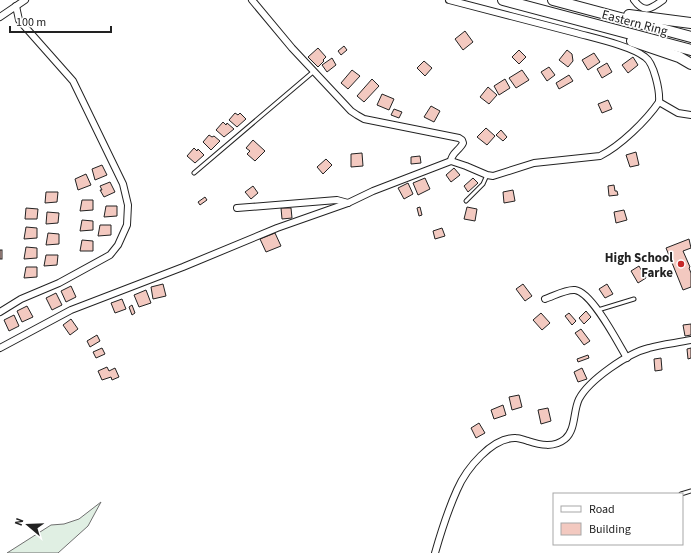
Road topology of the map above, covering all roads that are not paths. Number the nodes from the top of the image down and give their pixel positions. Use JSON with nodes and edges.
{"nodes":[{"id":1,"x":25,"y":0,"type":"edge"},
{"id":2,"x":252,"y":0,"type":"edge"},
{"id":3,"x":449,"y":0,"type":"edge"},
{"id":4,"x":503,"y":0,"type":"edge"},
{"id":5,"x":553,"y":0,"type":"edge"},
{"id":6,"x":663,"y":0,"type":"edge"},
{"id":7,"x":635,"y":2,"type":"edge"},
{"id":8,"x":16,"y":6,"type":"junction"},
{"id":9,"x":605,"y":14,"type":"junction"},
{"id":10,"x":0,"y":17,"type":"edge"},
{"id":11,"x":691,"y":23,"type":"edge"},
{"id":12,"x":601,"y":27,"type":"junction"},
{"id":13,"x":691,"y":36,"type":"edge"},
{"id":14,"x":691,"y":50,"type":"edge"},
{"id":15,"x":691,"y":64,"type":"edge"},
{"id":16,"x":314,"y":72,"type":"junction"},
{"id":17,"x":659,"y":102,"type":"junction"},
{"id":18,"x":691,"y":115,"type":"edge"},
{"id":19,"x":451,"y":161,"type":"junction"},
{"id":20,"x":194,"y":173,"type":"dead end"},
{"id":21,"x":487,"y":175,"type":"junction"},
{"id":22,"x":466,"y":201,"type":"dead end"},
{"id":23,"x":348,"y":203,"type":"junction"},
{"id":24,"x":237,"y":208,"type":"dead end"},
{"id":25,"x":545,"y":299,"type":"dead end"},
{"id":26,"x":634,"y":299,"type":"dead end"},
{"id":27,"x":598,"y":310,"type":"junction"},
{"id":28,"x":0,"y":312,"type":"edge"},
{"id":29,"x":691,"y":340,"type":"edge"},
{"id":30,"x":0,"y":348,"type":"edge"},
{"id":31,"x":627,"y":358,"type":"junction"},
{"id":32,"x":435,"y":553,"type":"edge"}],
"edges":[{"from":1,"to":8,"type":"street"},
{"from":2,"to":16,"type":"street"},
{"from":3,"to":17,"type":"street"},
{"from":4,"to":12,"type":"highway","name":"Eastern Ring"},
{"from":5,"to":9,"type":"highway","name":"Eastern Ring"},
{"from":6,"to":7,"type":"street"},
{"from":8,"to":10,"type":"street"},
{"from":8,"to":28,"type":"street"},
{"from":9,"to":11,"type":"highway"},
{"from":9,"to":13,"type":"highway","name":"Eastern Ring"},
{"from":12,"to":14,"type":"highway","name":"Eastern Ring"},
{"from":12,"to":15,"type":"highway"},
{"from":16,"to":19,"type":"street"},
{"from":16,"to":20,"type":"lane"},
{"from":17,"to":18,"type":"street"},
{"from":17,"to":21,"type":"street"},
{"from":19,"to":21,"type":"street"},
{"from":19,"to":23,"type":"street"},
{"from":21,"to":22,"type":"lane"},
{"from":23,"to":24,"type":"street"},
{"from":23,"to":30,"type":"street"},
{"from":25,"to":27,"type":"street"},
{"from":26,"to":27,"type":"lane"},
{"from":27,"to":31,"type":"street"},
{"from":29,"to":31,"type":"street"},
{"from":31,"to":32,"type":"street"}]}
